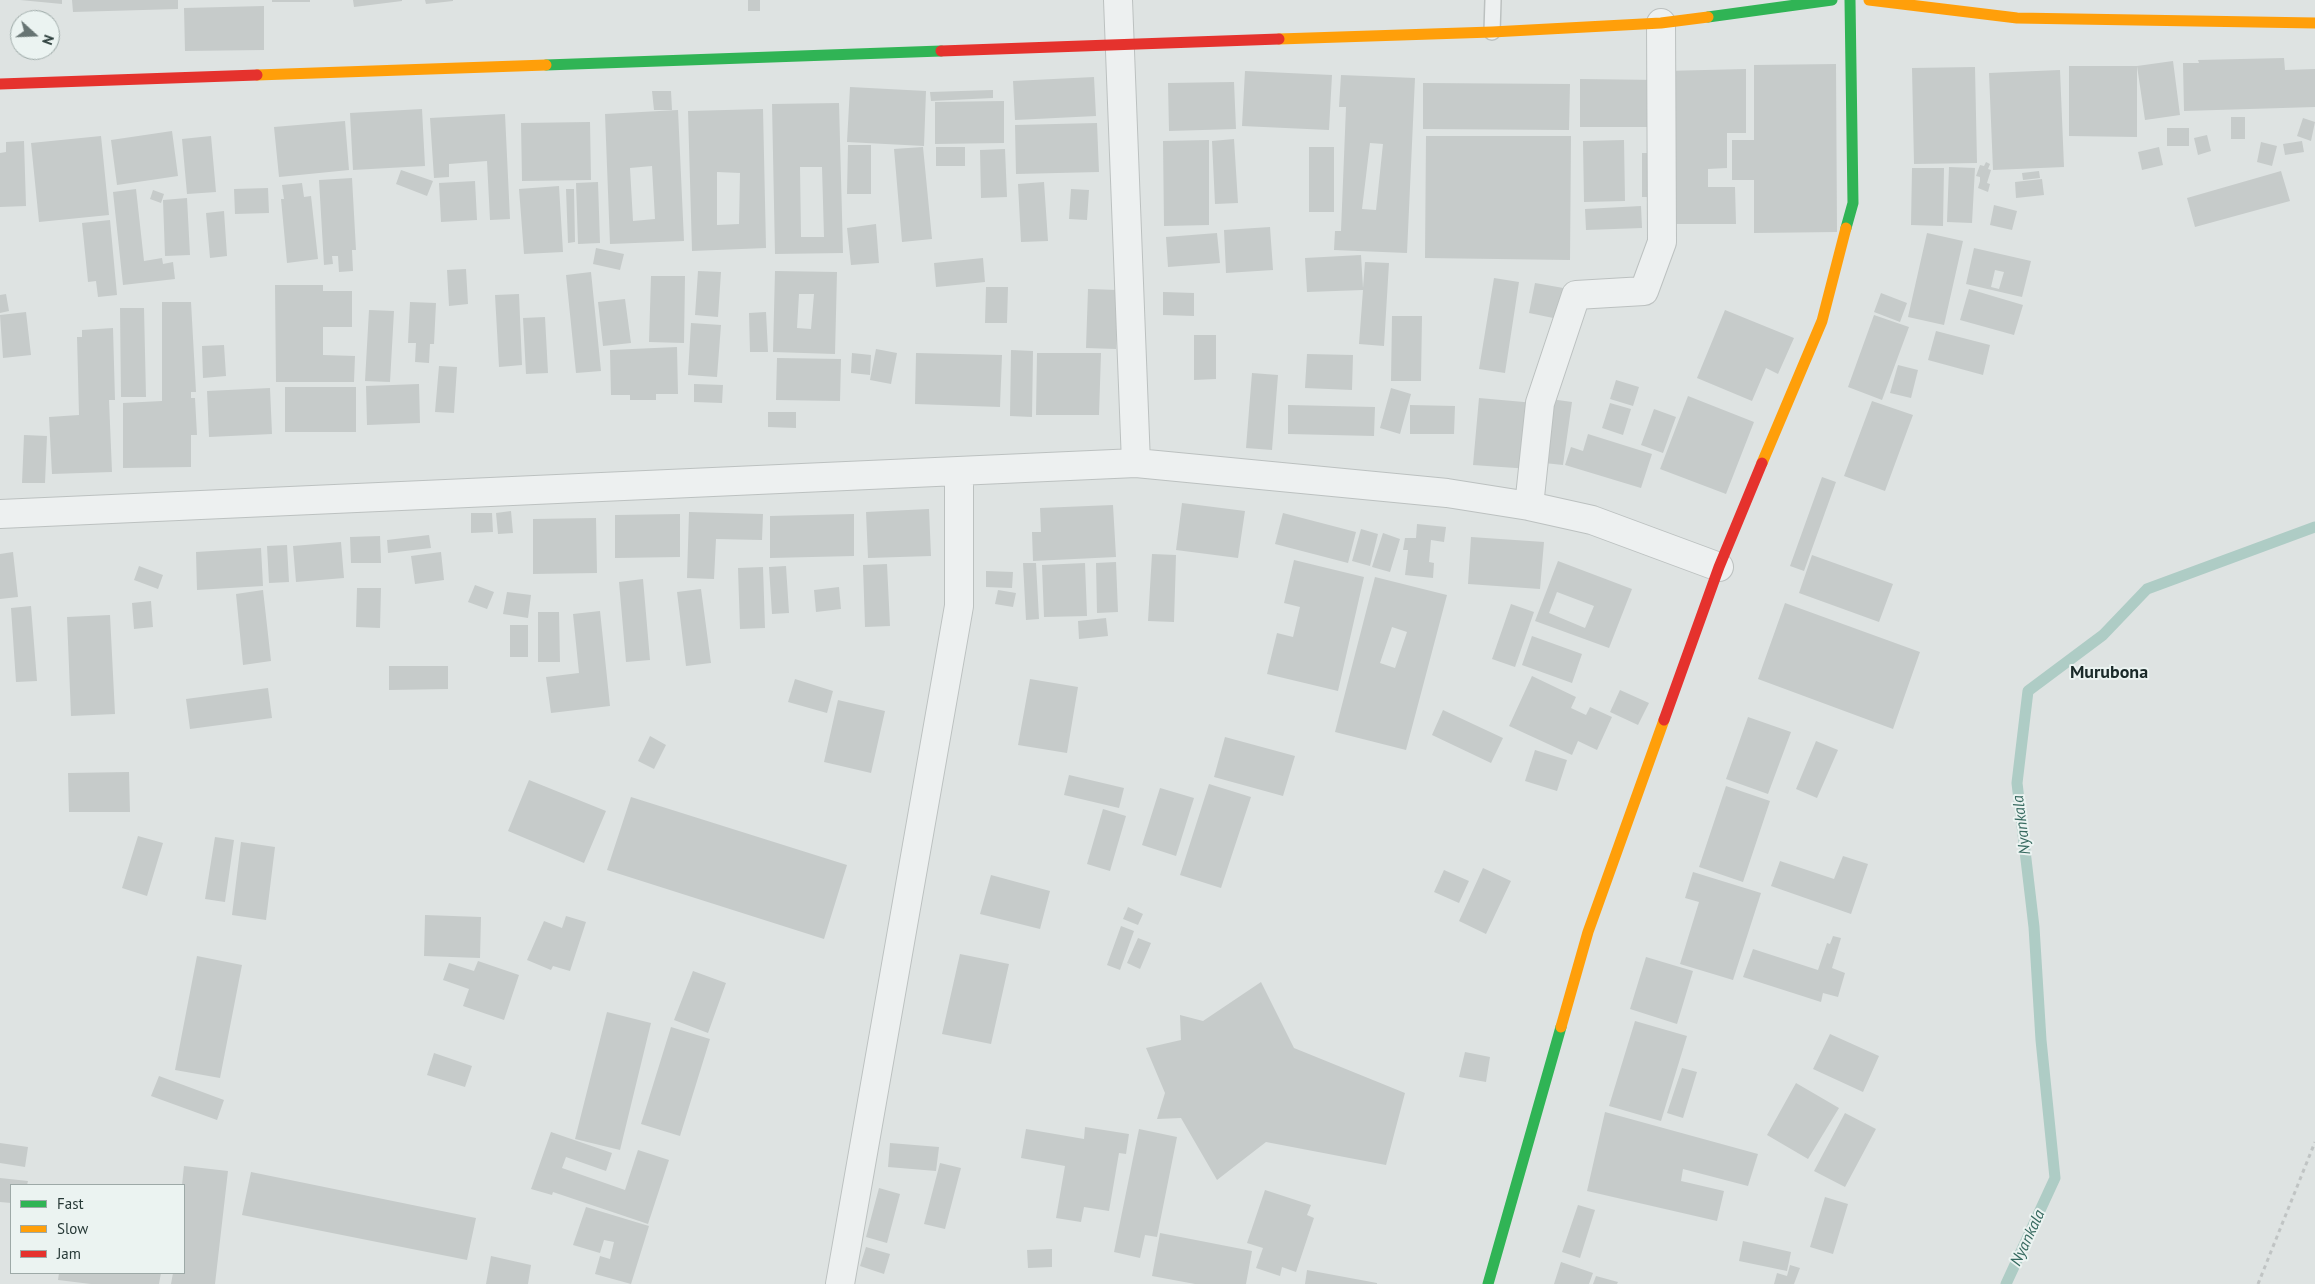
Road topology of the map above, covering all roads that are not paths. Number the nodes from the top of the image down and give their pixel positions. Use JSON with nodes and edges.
{"nodes":[{"id":1,"x":1118,"y":0,"type":"edge"},
{"id":2,"x":1493,"y":0,"type":"edge"},
{"id":3,"x":1832,"y":0,"type":"edge"},
{"id":4,"x":1850,"y":0,"type":"edge"},
{"id":5,"x":1869,"y":0,"type":"edge"},
{"id":6,"x":2016,"y":9,"type":"edge"},
{"id":7,"x":1661,"y":23,"type":"junction"},
{"id":8,"x":2315,"y":23,"type":"edge"},
{"id":9,"x":1492,"y":32,"type":"junction"},
{"id":10,"x":1121,"y":44,"type":"junction"},
{"id":11,"x":0,"y":84,"type":"edge"},
{"id":12,"x":1136,"y":463,"type":"junction"},
{"id":13,"x":959,"y":472,"type":"junction"},
{"id":14,"x":1529,"y":506,"type":"junction"},
{"id":15,"x":0,"y":514,"type":"edge"},
{"id":16,"x":1719,"y":567,"type":"junction"},
{"id":17,"x":840,"y":1284,"type":"edge"},
{"id":18,"x":1488,"y":1284,"type":"edge"}],
"edges":[{"from":1,"to":10,"type":"street"},
{"from":2,"to":9,"type":"lane"},
{"from":3,"to":7,"type":"main road"},
{"from":4,"to":16,"type":"main road"},
{"from":5,"to":6,"type":"main road"},
{"from":6,"to":8,"type":"main road"},
{"from":7,"to":9,"type":"main road"},
{"from":7,"to":14,"type":"street"},
{"from":9,"to":10,"type":"main road"},
{"from":10,"to":11,"type":"main road"},
{"from":10,"to":12,"type":"street"},
{"from":12,"to":13,"type":"street"},
{"from":12,"to":14,"type":"street"},
{"from":13,"to":15,"type":"street"},
{"from":13,"to":17,"type":"street"},
{"from":14,"to":16,"type":"street"},
{"from":16,"to":18,"type":"main road"}]}
